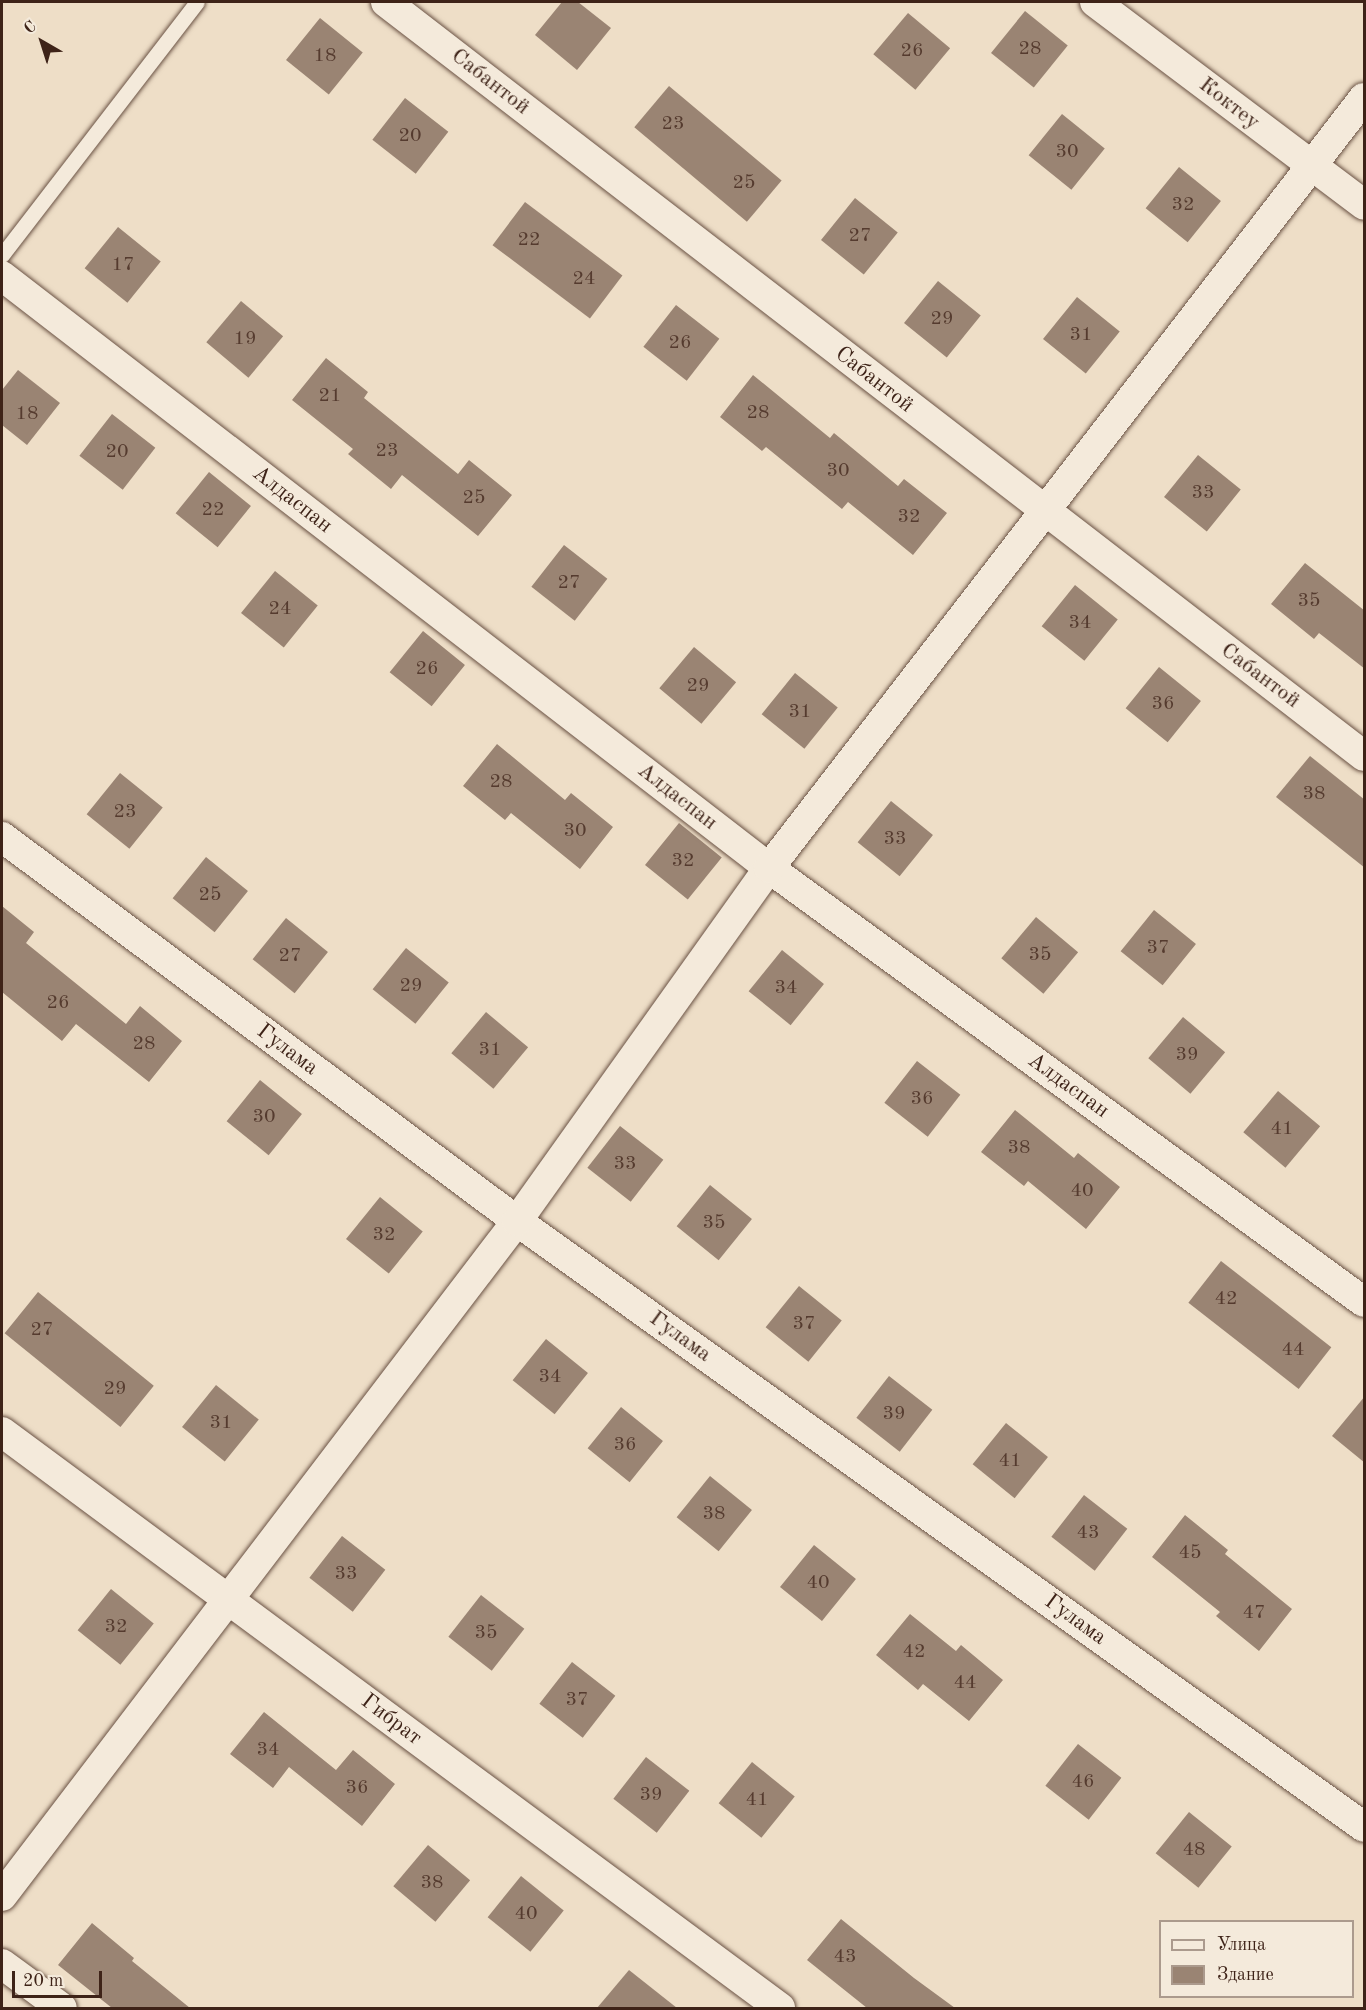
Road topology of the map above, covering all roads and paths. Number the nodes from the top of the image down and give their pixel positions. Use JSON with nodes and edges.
{"nodes":[{"id":1,"x":197,"y":2,"type":"edge"},
{"id":2,"x":386,"y":2,"type":"edge"},
{"id":3,"x":1095,"y":2,"type":"edge"},
{"id":4,"x":1365,"y":98,"type":"edge"},
{"id":5,"x":1312,"y":169,"type":"junction"},
{"id":6,"x":1365,"y":205,"type":"edge"},
{"id":7,"x":2,"y":255,"type":"edge"},
{"id":8,"x":2,"y":276,"type":"edge"},
{"id":9,"x":1044,"y":512,"type":"junction"},
{"id":10,"x":1365,"y":756,"type":"edge"},
{"id":11,"x":2,"y":837,"type":"edge"},
{"id":12,"x":768,"y":868,"type":"junction"},
{"id":13,"x":517,"y":1221,"type":"junction"},
{"id":14,"x":1365,"y":1302,"type":"edge"},
{"id":15,"x":2,"y":1432,"type":"edge"},
{"id":16,"x":227,"y":1599,"type":"junction"},
{"id":17,"x":1365,"y":1827,"type":"edge"},
{"id":18,"x":2,"y":1896,"type":"edge"},
{"id":19,"x":2,"y":1964,"type":"edge"},
{"id":20,"x":62,"y":2008,"type":"edge"},
{"id":21,"x":780,"y":2008,"type":"edge"}],
"edges":[{"from":1,"to":7,"type":"lane"},
{"from":2,"to":9,"type":"street","name":"Сабантой"},
{"from":3,"to":5,"type":"street","name":"Коктеу"},
{"from":4,"to":5,"type":"street"},
{"from":5,"to":6,"type":"street","name":"Коктеу"},
{"from":5,"to":9,"type":"street"},
{"from":8,"to":12,"type":"street","name":"Алдаспан"},
{"from":9,"to":10,"type":"street","name":"Сабантой"},
{"from":9,"to":12,"type":"street"},
{"from":11,"to":13,"type":"street","name":"Гулама"},
{"from":12,"to":13,"type":"street"},
{"from":12,"to":14,"type":"street","name":"Алдаспан"},
{"from":13,"to":16,"type":"street"},
{"from":13,"to":17,"type":"street","name":"Гулама"},
{"from":15,"to":16,"type":"street","name":"Гибрат"},
{"from":16,"to":18,"type":"street"},
{"from":16,"to":21,"type":"street","name":"Гибрат"},
{"from":19,"to":20,"type":"street"}]}
